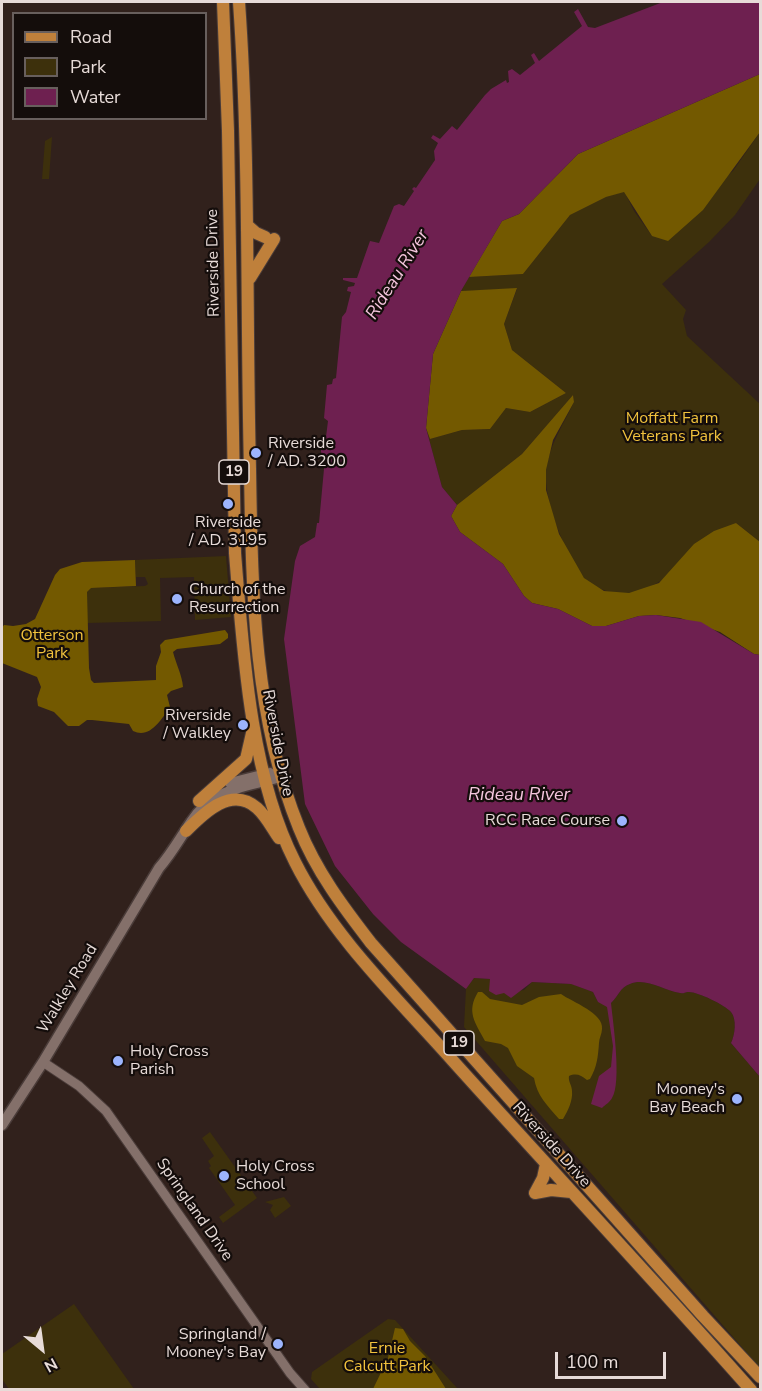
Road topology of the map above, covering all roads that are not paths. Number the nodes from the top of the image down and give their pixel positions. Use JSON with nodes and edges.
{"nodes":[{"id":1,"x":223,"y":2,"type":"edge"},
{"id":2,"x":239,"y":2,"type":"edge"},
{"id":3,"x":248,"y":226,"type":"junction"},
{"id":4,"x":249,"y":279,"type":"junction"},
{"id":5,"x":253,"y":723,"type":"junction"},
{"id":6,"x":280,"y":774,"type":"junction"},
{"id":7,"x":264,"y":778,"type":"junction"},
{"id":8,"x":199,"y":801,"type":"junction"},
{"id":9,"x":186,"y":831,"type":"junction"},
{"id":10,"x":294,"y":861,"type":"junction"},
{"id":11,"x":159,"y":868,"type":"junction"},
{"id":12,"x":43,"y":1062,"type":"junction"},
{"id":13,"x":2,"y":1125,"type":"edge"},
{"id":14,"x":546,"y":1164,"type":"junction"},
{"id":15,"x":571,"y":1192,"type":"junction"},
{"id":16,"x":760,"y":1377,"type":"edge"},
{"id":17,"x":305,"y":1389,"type":"edge"},
{"id":18,"x":751,"y":1389,"type":"edge"}],
"edges":[{"from":1,"to":5,"type":"main road","name":"Riverside Drive","number":"19"},
{"from":2,"to":3,"type":"main road","name":"Riverside Drive","number":"19"},
{"from":3,"to":4,"type":"main road","name":"Riverside Drive","number":"19"},
{"from":3,"to":4,"type":"main road"},
{"from":4,"to":6,"type":"main road","name":"Riverside Drive","number":"19"},
{"from":5,"to":7,"type":"main road","name":"Riverside Drive","number":"19"},
{"from":5,"to":8,"type":"main road"},
{"from":6,"to":7,"type":"main road","name":"Walkley Road"},
{"from":6,"to":16,"type":"main road","name":"Riverside Drive","number":"19"},
{"from":7,"to":8,"type":"main road","name":"Walkley Road"},
{"from":7,"to":9,"type":"main road","name":"Walkley Road"},
{"from":7,"to":10,"type":"main road","name":"Riverside Drive","number":"19"},
{"from":8,"to":11,"type":"main road","name":"Walkley Road"},
{"from":9,"to":10,"type":"main road"},
{"from":9,"to":11,"type":"main road","name":"Walkley Road"},
{"from":10,"to":14,"type":"main road","name":"Riverside Drive","number":"19"},
{"from":11,"to":12,"type":"main road","name":"Walkley Road"},
{"from":12,"to":13,"type":"main road","name":"Walkley Road"},
{"from":12,"to":17,"type":"street","name":"Springland Drive"},
{"from":14,"to":15,"type":"main road","name":"Riverside Drive","number":"19"},
{"from":14,"to":15,"type":"main road"},
{"from":15,"to":18,"type":"main road","name":"Riverside Drive","number":"19"}]}
